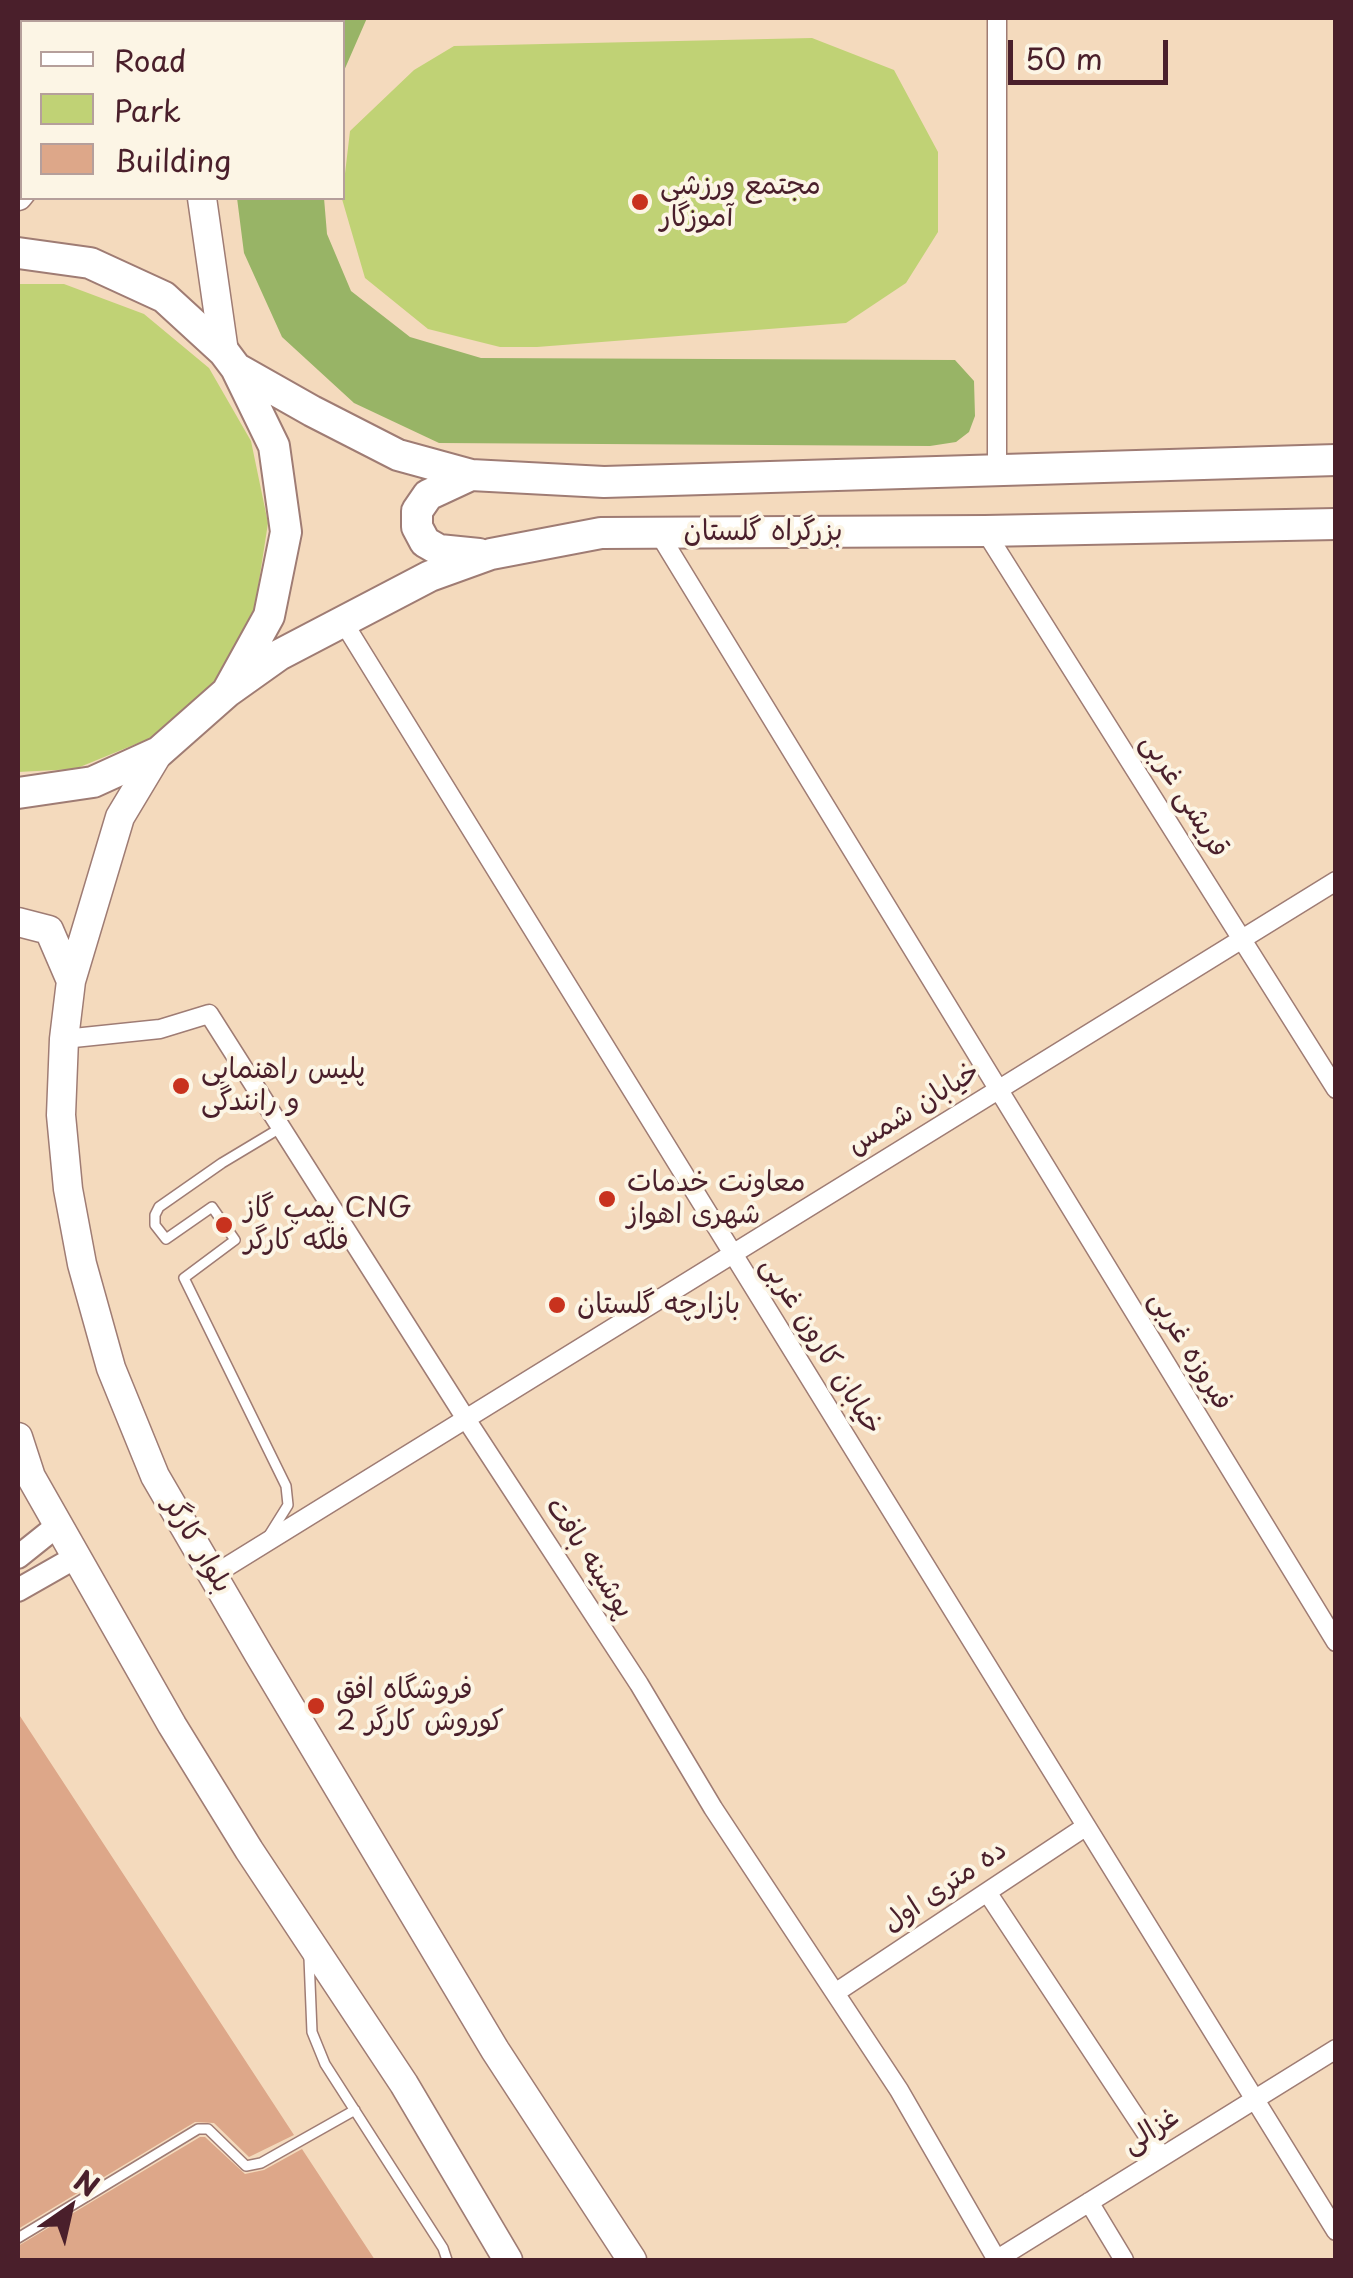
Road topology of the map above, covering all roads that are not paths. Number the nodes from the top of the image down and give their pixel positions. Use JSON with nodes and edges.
{"nodes":[{"id":1,"x":997,"y":18,"type":"edge"},
{"id":2,"x":202,"y":200,"type":"edge"},
{"id":3,"x":18,"y":253,"type":"edge"},
{"id":4,"x":230,"y":360,"type":"junction"},
{"id":5,"x":1336,"y":460,"type":"edge"},
{"id":6,"x":997,"y":470,"type":"junction"},
{"id":7,"x":471,"y":474,"type":"junction"},
{"id":8,"x":1333,"y":528,"type":"edge"},
{"id":9,"x":985,"y":531,"type":"junction"},
{"id":10,"x":658,"y":532,"type":"junction"},
{"id":11,"x":491,"y":554,"type":"junction"},
{"id":12,"x":342,"y":620,"type":"junction"},
{"id":13,"x":227,"y":692,"type":"junction"},
{"id":14,"x":159,"y":752,"type":"junction"},
{"id":15,"x":18,"y":792,"type":"edge"},
{"id":16,"x":1336,"y":881,"type":"edge"},
{"id":17,"x":18,"y":922,"type":"edge"},
{"id":18,"x":1241,"y":939,"type":"junction"},
{"id":19,"x":71,"y":981,"type":"junction"},
{"id":20,"x":64,"y":1038,"type":"junction"},
{"id":21,"x":998,"y":1089,"type":"junction"},
{"id":22,"x":1336,"y":1089,"type":"edge"},
{"id":23,"x":282,"y":1127,"type":"junction"},
{"id":24,"x":732,"y":1254,"type":"junction"},
{"id":25,"x":466,"y":1419,"type":"junction"},
{"id":26,"x":18,"y":1437,"type":"edge"},
{"id":27,"x":24,"y":1468,"type":"edge"},
{"id":28,"x":58,"y":1525,"type":"junction"},
{"id":29,"x":263,"y":1544,"type":"junction"},
{"id":30,"x":18,"y":1557,"type":"edge"},
{"id":31,"x":76,"y":1557,"type":"junction"},
{"id":32,"x":215,"y":1574,"type":"junction"},
{"id":33,"x":18,"y":1590,"type":"edge"},
{"id":34,"x":1336,"y":1642,"type":"edge"},
{"id":35,"x":1085,"y":1827,"type":"junction"},
{"id":36,"x":987,"y":1892,"type":"junction"},
{"id":37,"x":308,"y":1940,"type":"junction"},
{"id":38,"x":835,"y":1993,"type":"junction"},
{"id":39,"x":1336,"y":2049,"type":"edge"},
{"id":40,"x":1254,"y":2100,"type":"junction"},
{"id":41,"x":354,"y":2110,"type":"junction"},
{"id":42,"x":1162,"y":2157,"type":"junction"},
{"id":43,"x":1089,"y":2202,"type":"junction"},
{"id":44,"x":1336,"y":2230,"type":"edge"},
{"id":45,"x":18,"y":2238,"type":"edge"},
{"id":46,"x":447,"y":2260,"type":"edge"},
{"id":47,"x":508,"y":2260,"type":"edge"},
{"id":48,"x":632,"y":2260,"type":"edge"},
{"id":49,"x":996,"y":2260,"type":"edge"},
{"id":50,"x":1124,"y":2260,"type":"edge"}],
"edges":[{"from":1,"to":6,"type":"street"},
{"from":2,"to":4,"type":"main road"},
{"from":3,"to":4,"type":"highway"},
{"from":4,"to":7,"type":"highway","name":"بزرگراه گلستان"},
{"from":4,"to":13,"type":"highway"},
{"from":5,"to":6,"type":"highway","name":"بزرگراه گلستان"},
{"from":6,"to":7,"type":"highway","name":"بزرگراه گلستان"},
{"from":7,"to":11,"type":"highway"},
{"from":8,"to":9,"type":"highway","name":"بزرگراه گلستان"},
{"from":9,"to":10,"type":"highway","name":"بزرگراه گلستان"},
{"from":9,"to":18,"type":"street","name":"قریشی غربی"},
{"from":10,"to":11,"type":"highway","name":"بزرگراه گلستان"},
{"from":10,"to":21,"type":"street","name":"فیروزه غربی"},
{"from":11,"to":12,"type":"highway","name":"بزرگراه گلستان"},
{"from":12,"to":13,"type":"highway","name":"بزرگراه گلستان"},
{"from":12,"to":24,"type":"street","name":"خیابان کارون غربی"},
{"from":13,"to":14,"type":"highway"},
{"from":14,"to":15,"type":"highway"},
{"from":14,"to":19,"type":"main road","name":"بلوار کارگر"},
{"from":16,"to":18,"type":"street","name":"خیابان شمس"},
{"from":17,"to":19,"type":"main road"},
{"from":18,"to":21,"type":"street","name":"خیابان شمس"},
{"from":18,"to":22,"type":"street","name":"قریشی غربی"},
{"from":19,"to":20,"type":"main road","name":"بلوار کارگر"},
{"from":20,"to":23,"type":"street","name":"پوشینه بافت"},
{"from":20,"to":32,"type":"main road","name":"بلوار کارگر"},
{"from":21,"to":24,"type":"street","name":"خیابان شمس"},
{"from":21,"to":34,"type":"street","name":"فیروزه غربی"},
{"from":23,"to":25,"type":"street","name":"پوشینه بافت"},
{"from":23,"to":29,"type":"lane"},
{"from":24,"to":25,"type":"street","name":"خیابان شمس"},
{"from":24,"to":35,"type":"street","name":"خیابان کارون غربی"},
{"from":25,"to":29,"type":"street","name":"خیابان شمس"},
{"from":25,"to":38,"type":"street","name":"پوشینه بافت"},
{"from":26,"to":27,"type":"main road"},
{"from":27,"to":28,"type":"main road"},
{"from":28,"to":30,"type":"street"},
{"from":28,"to":31,"type":"main road"},
{"from":29,"to":32,"type":"street","name":"خیابان شمس"},
{"from":31,"to":33,"type":"street"},
{"from":31,"to":37,"type":"main road"},
{"from":32,"to":48,"type":"main road","name":"بلوار کارگر"},
{"from":35,"to":36,"type":"street","name":"ده متری اول"},
{"from":35,"to":40,"type":"street","name":"خیابان کارون غربی"},
{"from":36,"to":38,"type":"street","name":"ده متری اول"},
{"from":36,"to":42,"type":"street"},
{"from":37,"to":41,"type":"lane"},
{"from":37,"to":47,"type":"main road"},
{"from":38,"to":49,"type":"street","name":"پوشینه بافت"},
{"from":39,"to":40,"type":"street","name":"غزالی"},
{"from":40,"to":42,"type":"street","name":"غزالی"},
{"from":40,"to":44,"type":"street","name":"خیابان کارون غربی"},
{"from":41,"to":45,"type":"lane"},
{"from":41,"to":46,"type":"lane"},
{"from":42,"to":43,"type":"street","name":"غزالی"},
{"from":43,"to":49,"type":"street","name":"غزالی"},
{"from":43,"to":50,"type":"street"}]}
